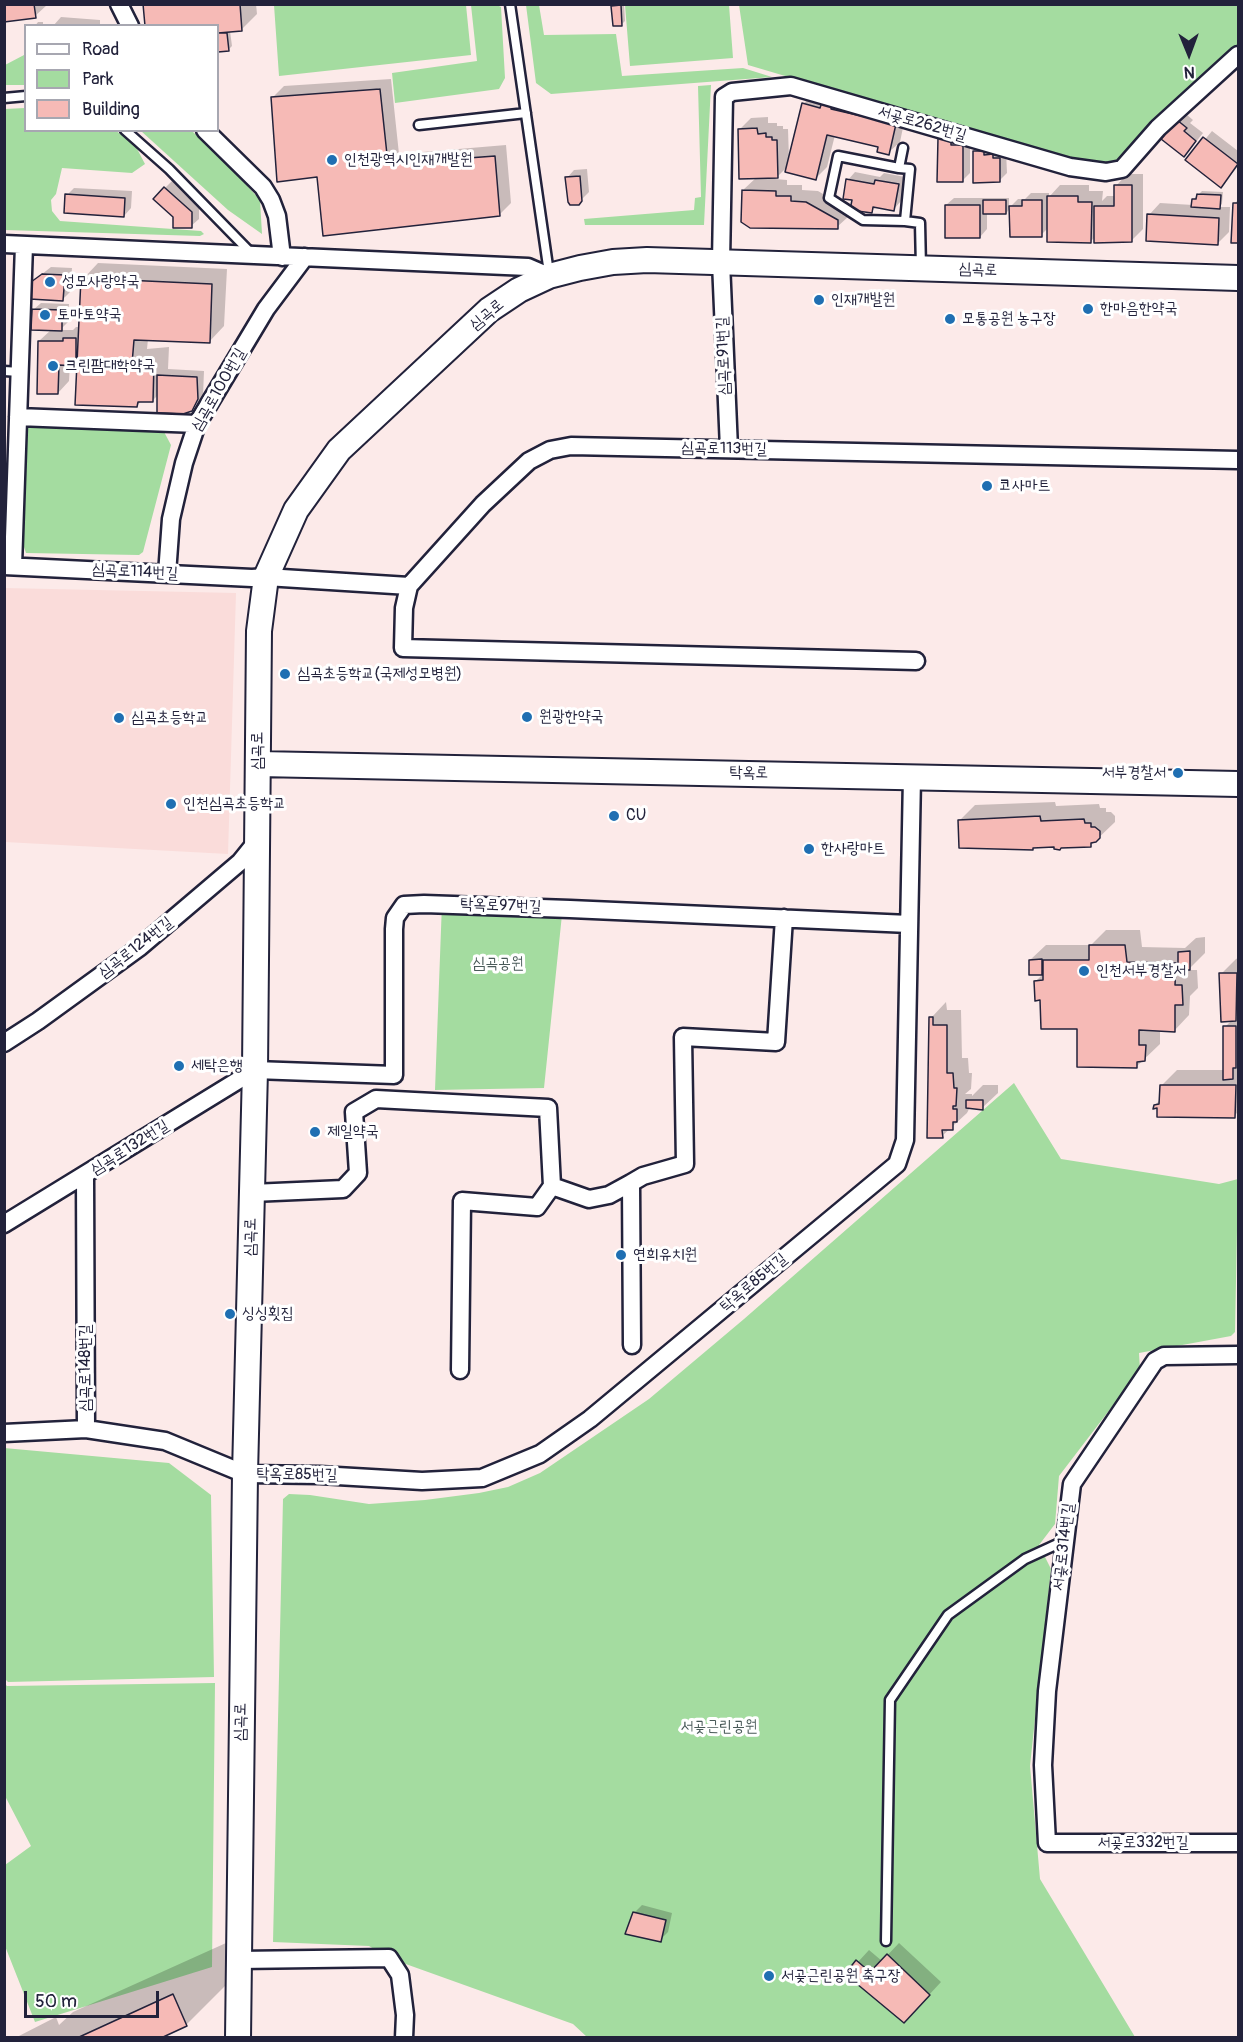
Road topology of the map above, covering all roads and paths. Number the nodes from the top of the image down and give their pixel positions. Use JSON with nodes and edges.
{"nodes":[{"id":1,"x":119,"y":4,"type":"edge"},
{"id":2,"x":510,"y":4,"type":"edge"},
{"id":3,"x":129,"y":24,"type":"edge"},
{"id":4,"x":1239,"y":55,"type":"edge"},
{"id":5,"x":24,"y":96,"type":"edge"},
{"id":6,"x":4,"y":98,"type":"edge"},
{"id":7,"x":526,"y":113,"type":"junction"},
{"id":8,"x":419,"y":125,"type":"dead end"},
{"id":9,"x":127,"y":132,"type":"edge"},
{"id":10,"x":207,"y":132,"type":"edge"},
{"id":11,"x":903,"y":148,"type":"dead end"},
{"id":12,"x":898,"y":168,"type":"junction"},
{"id":13,"x":904,"y":221,"type":"junction"},
{"id":14,"x":4,"y":244,"type":"edge"},
{"id":15,"x":24,"y":245,"type":"junction"},
{"id":16,"x":254,"y":255,"type":"junction"},
{"id":17,"x":282,"y":257,"type":"junction"},
{"id":18,"x":305,"y":257,"type":"junction"},
{"id":19,"x":721,"y":262,"type":"junction"},
{"id":20,"x":921,"y":268,"type":"junction"},
{"id":21,"x":549,"y":276,"type":"junction"},
{"id":22,"x":1239,"y":278,"type":"edge"},
{"id":23,"x":12,"y":371,"type":"edge"},
{"id":24,"x":16,"y":420,"type":"junction"},
{"id":25,"x":197,"y":424,"type":"junction"},
{"id":26,"x":729,"y":449,"type":"junction"},
{"id":27,"x":1239,"y":460,"type":"edge"},
{"id":28,"x":9,"y":566,"type":"edge"},
{"id":29,"x":167,"y":574,"type":"junction"},
{"id":30,"x":266,"y":577,"type":"junction"},
{"id":31,"x":409,"y":586,"type":"junction"},
{"id":32,"x":916,"y":660,"type":"dead end"},
{"id":33,"x":259,"y":764,"type":"junction"},
{"id":34,"x":912,"y":777,"type":"junction"},
{"id":35,"x":1239,"y":784,"type":"edge"},
{"id":36,"x":257,"y":841,"type":"junction"},
{"id":37,"x":784,"y":918,"type":"junction"},
{"id":38,"x":909,"y":924,"type":"junction"},
{"id":39,"x":4,"y":1043,"type":"edge"},
{"id":40,"x":255,"y":1070,"type":"junction"},
{"id":41,"x":85,"y":1176,"type":"junction"},
{"id":42,"x":631,"y":1183,"type":"junction"},
{"id":43,"x":552,"y":1186,"type":"junction"},
{"id":44,"x":252,"y":1193,"type":"junction"},
{"id":45,"x":4,"y":1224,"type":"edge"},
{"id":46,"x":632,"y":1345,"type":"dead end"},
{"id":47,"x":1239,"y":1355,"type":"edge"},
{"id":48,"x":460,"y":1370,"type":"dead end"},
{"id":49,"x":86,"y":1429,"type":"junction"},
{"id":50,"x":4,"y":1434,"type":"edge"},
{"id":51,"x":245,"y":1474,"type":"junction"},
{"id":52,"x":1064,"y":1542,"type":"junction"},
{"id":53,"x":1047,"y":1843,"type":"joint"},
{"id":54,"x":1239,"y":1843,"type":"edge"},
{"id":55,"x":886,"y":1941,"type":"dead end"},
{"id":56,"x":238,"y":1960,"type":"junction"},
{"id":57,"x":238,"y":2037,"type":"edge"},
{"id":58,"x":404,"y":2037,"type":"edge"}],
"edges":[{"from":1,"to":3,"type":"street"},
{"from":2,"to":7,"type":"lane"},
{"from":4,"to":19,"type":"street","name":"서곶로262번길"},
{"from":5,"to":6,"type":"lane"},
{"from":7,"to":8,"type":"lane"},
{"from":7,"to":21,"type":"lane"},
{"from":9,"to":16,"type":"lane"},
{"from":10,"to":17,"type":"street"},
{"from":11,"to":12,"type":"lane"},
{"from":12,"to":13,"type":"lane"},
{"from":12,"to":13,"type":"lane"},
{"from":13,"to":20,"type":"lane"},
{"from":14,"to":15,"type":"street"},
{"from":15,"to":16,"type":"street"},
{"from":15,"to":23,"type":"street"},
{"from":16,"to":17,"type":"street"},
{"from":17,"to":18,"type":"street"},
{"from":18,"to":21,"type":"street"},
{"from":18,"to":25,"type":"street","name":"심곡로100번길"},
{"from":19,"to":20,"type":"street","name":"심곡로"},
{"from":19,"to":21,"type":"street","name":"심곡로"},
{"from":19,"to":26,"type":"street","name":"심곡로91번길"},
{"from":20,"to":22,"type":"street","name":"심곡로"},
{"from":21,"to":30,"type":"street","name":"심곡로"},
{"from":23,"to":24,"type":"street"},
{"from":24,"to":25,"type":"street"},
{"from":24,"to":28,"type":"street"},
{"from":25,"to":29,"type":"street","name":"심곡로100번길"},
{"from":26,"to":27,"type":"street","name":"심곡로113번길"},
{"from":26,"to":31,"type":"street","name":"심곡로113번길"},
{"from":28,"to":29,"type":"street","name":"심곡로114번길"},
{"from":29,"to":30,"type":"street","name":"심곡로114번길"},
{"from":30,"to":31,"type":"street"},
{"from":30,"to":33,"type":"street","name":"심곡로"},
{"from":31,"to":32,"type":"street"},
{"from":33,"to":34,"type":"street","name":"탁옥로"},
{"from":33,"to":36,"type":"street","name":"심곡로"},
{"from":34,"to":35,"type":"street","name":"탁옥로"},
{"from":34,"to":38,"type":"street","name":"탁옥로85번길"},
{"from":36,"to":39,"type":"street","name":"심곡로124번길"},
{"from":36,"to":40,"type":"street","name":"심곡로"},
{"from":37,"to":38,"type":"street","name":"탁옥로97번길"},
{"from":37,"to":40,"type":"street","name":"탁옥로97번길"},
{"from":37,"to":42,"type":"street"},
{"from":38,"to":51,"type":"street","name":"탁옥로85번길"},
{"from":40,"to":41,"type":"street","name":"심곡로132번길"},
{"from":40,"to":44,"type":"street","name":"심곡로"},
{"from":41,"to":45,"type":"street","name":"심곡로132번길"},
{"from":41,"to":49,"type":"street","name":"심곡로148번길"},
{"from":42,"to":43,"type":"street"},
{"from":42,"to":46,"type":"street"},
{"from":43,"to":44,"type":"street"},
{"from":43,"to":48,"type":"street"},
{"from":44,"to":51,"type":"street","name":"심곡로"},
{"from":47,"to":52,"type":"street","name":"서곶로314번길"},
{"from":49,"to":50,"type":"street"},
{"from":49,"to":51,"type":"street","name":"심곡로148번길"},
{"from":51,"to":56,"type":"street","name":"심곡로"},
{"from":52,"to":53,"type":"street","name":"서곶로314번길"},
{"from":52,"to":55,"type":"lane"},
{"from":53,"to":54,"type":"street","name":"서곶로332번길"},
{"from":56,"to":57,"type":"street","name":"심곡로"},
{"from":56,"to":58,"type":"street"}]}
